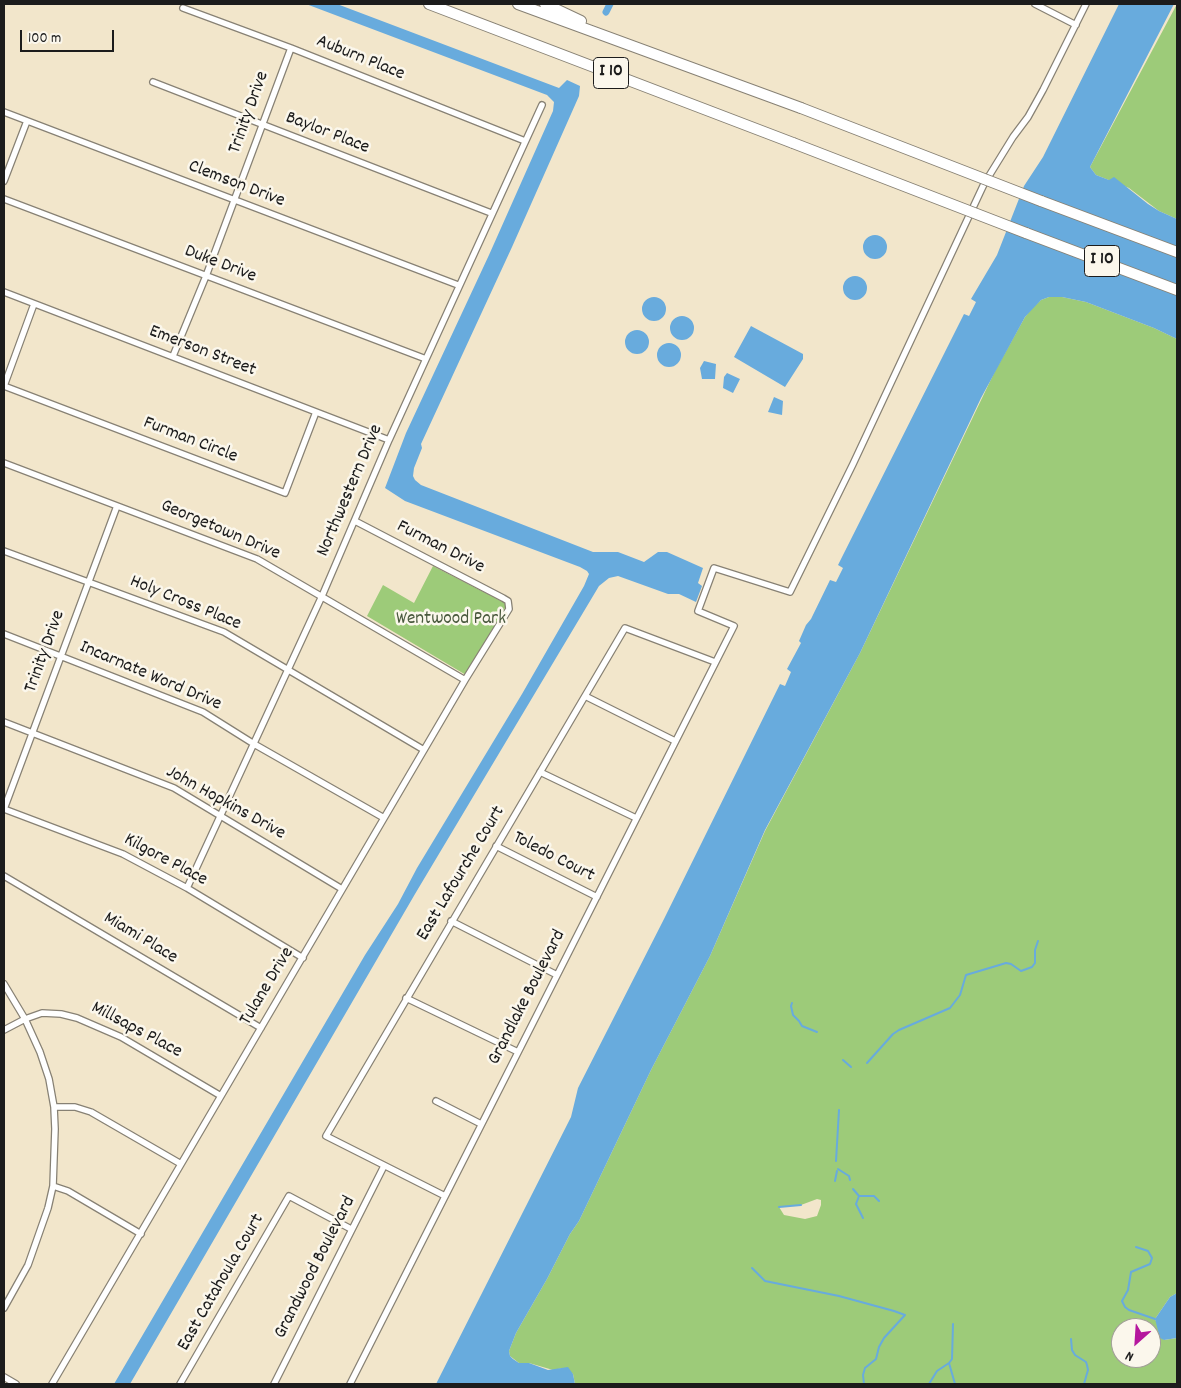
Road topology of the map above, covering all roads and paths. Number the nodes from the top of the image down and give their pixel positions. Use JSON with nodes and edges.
{"nodes":[{"id":1,"x":429,"y":4,"type":"edge"},
{"id":2,"x":518,"y":4,"type":"edge"},
{"id":3,"x":545,"y":4,"type":"edge"},
{"id":4,"x":1035,"y":4,"type":"edge"},
{"id":5,"x":1086,"y":4,"type":"edge"},
{"id":6,"x":183,"y":8,"type":"dead end"},
{"id":7,"x":1076,"y":25,"type":"junction"},
{"id":8,"x":636,"y":47,"type":"junction"},
{"id":9,"x":291,"y":48,"type":"junction"},
{"id":10,"x":153,"y":82,"type":"dead end"},
{"id":11,"x":542,"y":105,"type":"dead end"},
{"id":12,"x":4,"y":112,"type":"edge"},
{"id":13,"x":27,"y":121,"type":"junction"},
{"id":14,"x":262,"y":124,"type":"junction"},
{"id":15,"x":525,"y":141,"type":"junction"},
{"id":16,"x":4,"y":181,"type":"edge"},
{"id":17,"x":4,"y":198,"type":"edge"},
{"id":18,"x":234,"y":200,"type":"junction"},
{"id":19,"x":492,"y":213,"type":"junction"},
{"id":20,"x":1177,"y":252,"type":"edge"},
{"id":21,"x":206,"y":276,"type":"junction"},
{"id":22,"x":458,"y":285,"type":"junction"},
{"id":23,"x":1177,"y":290,"type":"edge"},
{"id":24,"x":4,"y":292,"type":"edge"},
{"id":25,"x":34,"y":304,"type":"junction"},
{"id":26,"x":173,"y":356,"type":"junction"},
{"id":27,"x":426,"y":359,"type":"junction"},
{"id":28,"x":4,"y":386,"type":"edge"},
{"id":29,"x":316,"y":412,"type":"junction"},
{"id":30,"x":389,"y":440,"type":"junction"},
{"id":31,"x":4,"y":463,"type":"edge"},
{"id":32,"x":117,"y":506,"type":"junction"},
{"id":33,"x":355,"y":521,"type":"junction"},
{"id":34,"x":4,"y":551,"type":"edge"},
{"id":35,"x":88,"y":582,"type":"junction"},
{"id":36,"x":322,"y":596,"type":"junction"},
{"id":37,"x":509,"y":605,"type":"joint"},
{"id":38,"x":4,"y":634,"type":"edge"},
{"id":39,"x":60,"y":656,"type":"junction"},
{"id":40,"x":715,"y":662,"type":"junction"},
{"id":41,"x":288,"y":669,"type":"junction"},
{"id":42,"x":465,"y":680,"type":"junction"},
{"id":43,"x":585,"y":696,"type":"junction"},
{"id":44,"x":4,"y":722,"type":"edge"},
{"id":45,"x":32,"y":733,"type":"junction"},
{"id":46,"x":675,"y":741,"type":"junction"},
{"id":47,"x":254,"y":744,"type":"junction"},
{"id":48,"x":424,"y":750,"type":"junction"},
{"id":49,"x":540,"y":772,"type":"junction"},
{"id":50,"x":4,"y":809,"type":"edge"},
{"id":51,"x":220,"y":816,"type":"junction"},
{"id":52,"x":384,"y":818,"type":"junction"},
{"id":53,"x":636,"y":818,"type":"junction"},
{"id":54,"x":496,"y":846,"type":"junction"},
{"id":55,"x":4,"y":876,"type":"edge"},
{"id":56,"x":187,"y":888,"type":"junction"},
{"id":57,"x":342,"y":889,"type":"junction"},
{"id":58,"x":596,"y":897,"type":"junction"},
{"id":59,"x":451,"y":921,"type":"junction"},
{"id":60,"x":303,"y":958,"type":"junction"},
{"id":61,"x":557,"y":975,"type":"junction"},
{"id":62,"x":4,"y":984,"type":"edge"},
{"id":63,"x":406,"y":998,"type":"junction"},
{"id":64,"x":25,"y":1019,"type":"junction"},
{"id":65,"x":261,"y":1028,"type":"junction"},
{"id":66,"x":4,"y":1030,"type":"edge"},
{"id":67,"x":518,"y":1052,"type":"junction"},
{"id":68,"x":221,"y":1096,"type":"junction"},
{"id":69,"x":436,"y":1101,"type":"dead end"},
{"id":70,"x":54,"y":1107,"type":"junction"},
{"id":71,"x":481,"y":1124,"type":"junction"},
{"id":72,"x":181,"y":1164,"type":"junction"},
{"id":73,"x":384,"y":1166,"type":"junction"},
{"id":74,"x":53,"y":1186,"type":"junction"},
{"id":75,"x":445,"y":1196,"type":"junction"},
{"id":76,"x":351,"y":1229,"type":"junction"},
{"id":77,"x":141,"y":1234,"type":"junction"},
{"id":78,"x":4,"y":1308,"type":"edge"},
{"id":79,"x":4,"y":1377,"type":"edge"},
{"id":80,"x":16,"y":1384,"type":"edge"},
{"id":81,"x":52,"y":1384,"type":"edge"},
{"id":82,"x":180,"y":1384,"type":"edge"},
{"id":83,"x":274,"y":1384,"type":"edge"},
{"id":84,"x":350,"y":1384,"type":"edge"}],
"edges":[{"from":1,"to":23,"type":"highway","number":"I 10","bridge":true},
{"from":2,"to":8,"type":"highway","number":"I 10"},
{"from":3,"to":8,"type":"highway"},
{"from":4,"to":7,"type":"street"},
{"from":5,"to":7,"type":"street"},
{"from":6,"to":9,"type":"street","name":"Auburn Place"},
{"from":7,"to":40,"type":"street","name":"Grandlake Boulevard"},
{"from":8,"to":20,"type":"highway","number":"I 10","bridge":true},
{"from":9,"to":14,"type":"street","name":"Trinity Drive"},
{"from":9,"to":15,"type":"street","name":"Auburn Place"},
{"from":10,"to":14,"type":"street","name":"Baylor Place"},
{"from":11,"to":15,"type":"street","name":"Northwestern Drive"},
{"from":12,"to":13,"type":"street","name":"Clemson Drive"},
{"from":13,"to":16,"type":"street"},
{"from":13,"to":18,"type":"street","name":"Clemson Drive"},
{"from":14,"to":18,"type":"street","name":"Trinity Drive"},
{"from":14,"to":19,"type":"street","name":"Baylor Place"},
{"from":15,"to":19,"type":"street","name":"Northwestern Drive"},
{"from":17,"to":21,"type":"street","name":"Duke Drive"},
{"from":18,"to":21,"type":"street","name":"Trinity Drive"},
{"from":18,"to":22,"type":"street","name":"Clemson Drive"},
{"from":19,"to":22,"type":"street","name":"Northwestern Drive"},
{"from":21,"to":26,"type":"street","name":"Trinity Drive"},
{"from":21,"to":27,"type":"street","name":"Duke Drive"},
{"from":22,"to":27,"type":"street","name":"Northwestern Drive"},
{"from":24,"to":25,"type":"street","name":"Emerson Street"},
{"from":25,"to":26,"type":"street","name":"Emerson Street"},
{"from":25,"to":28,"type":"street","name":"Furman Circle"},
{"from":26,"to":29,"type":"street","name":"Emerson Street"},
{"from":27,"to":30,"type":"street","name":"Northwestern Drive"},
{"from":28,"to":29,"type":"street","name":"Furman Circle"},
{"from":29,"to":30,"type":"street","name":"Emerson Street"},
{"from":30,"to":33,"type":"street","name":"Northwestern Drive"},
{"from":31,"to":32,"type":"street","name":"Georgetown Drive"},
{"from":32,"to":35,"type":"street","name":"Trinity Drive"},
{"from":32,"to":36,"type":"street","name":"Georgetown Drive"},
{"from":33,"to":36,"type":"street","name":"Northwestern Drive"},
{"from":33,"to":37,"type":"street","name":"Furman Drive"},
{"from":34,"to":35,"type":"street","name":"Holy Cross Place"},
{"from":35,"to":39,"type":"street","name":"Trinity Drive"},
{"from":35,"to":41,"type":"street","name":"Holy Cross Place"},
{"from":36,"to":41,"type":"street","name":"Northwestern Drive"},
{"from":36,"to":42,"type":"street","name":"Georgetown Drive"},
{"from":37,"to":42,"type":"street","name":"Tulane Drive"},
{"from":38,"to":39,"type":"street","name":"Incarnate Word Drive"},
{"from":39,"to":45,"type":"street","name":"Trinity Drive"},
{"from":39,"to":47,"type":"street","name":"Incarnate Word Drive"},
{"from":40,"to":43,"type":"street","name":"East Lafourche Court"},
{"from":40,"to":46,"type":"street","name":"Grandlake Boulevard"},
{"from":41,"to":47,"type":"street","name":"Northwestern Drive"},
{"from":41,"to":48,"type":"street","name":"Holy Cross Place"},
{"from":42,"to":48,"type":"street","name":"Tulane Drive"},
{"from":43,"to":46,"type":"street"},
{"from":43,"to":49,"type":"street","name":"East Lafourche Court"},
{"from":44,"to":45,"type":"street","name":"John Hopkins Drive"},
{"from":45,"to":50,"type":"street","name":"Trinity Drive"},
{"from":45,"to":51,"type":"street","name":"John Hopkins Drive"},
{"from":46,"to":53,"type":"street","name":"Grandlake Boulevard"},
{"from":47,"to":51,"type":"street","name":"Northwestern Drive"},
{"from":47,"to":52,"type":"street","name":"Incarnate Word Drive"},
{"from":48,"to":52,"type":"street","name":"Tulane Drive"},
{"from":49,"to":53,"type":"street"},
{"from":49,"to":54,"type":"street","name":"East Lafourche Court"},
{"from":50,"to":56,"type":"street","name":"Kilgore Place"},
{"from":51,"to":56,"type":"street","name":"Northwestern Drive"},
{"from":51,"to":57,"type":"street","name":"John Hopkins Drive"},
{"from":52,"to":57,"type":"street","name":"Tulane Drive"},
{"from":53,"to":58,"type":"street","name":"Grandlake Boulevard"},
{"from":54,"to":58,"type":"street","name":"Toledo Court"},
{"from":54,"to":59,"type":"street","name":"East Lafourche Court"},
{"from":55,"to":65,"type":"street","name":"Miami Place"},
{"from":56,"to":60,"type":"street","name":"Kilgore Place"},
{"from":57,"to":60,"type":"street","name":"Tulane Drive"},
{"from":58,"to":61,"type":"street","name":"Grandlake Boulevard"},
{"from":59,"to":61,"type":"street"},
{"from":59,"to":63,"type":"street","name":"East Lafourche Court"},
{"from":60,"to":65,"type":"street","name":"Tulane Drive"},
{"from":61,"to":67,"type":"street","name":"Grandlake Boulevard"},
{"from":62,"to":64,"type":"street"},
{"from":63,"to":67,"type":"street"},
{"from":63,"to":73,"type":"street","name":"East Lafourche Court"},
{"from":64,"to":66,"type":"street","name":"Millsaps Place"},
{"from":64,"to":68,"type":"street","name":"Millsaps Place"},
{"from":64,"to":70,"type":"street"},
{"from":65,"to":68,"type":"street","name":"Tulane Drive"},
{"from":67,"to":71,"type":"street","name":"Grandlake Boulevard"},
{"from":68,"to":72,"type":"street","name":"Tulane Drive"},
{"from":69,"to":71,"type":"street"},
{"from":70,"to":72,"type":"street"},
{"from":70,"to":74,"type":"street"},
{"from":71,"to":75,"type":"street","name":"Grandlake Boulevard"},
{"from":72,"to":77,"type":"street","name":"Tulane Drive"},
{"from":73,"to":75,"type":"street"},
{"from":73,"to":76,"type":"street","name":"Grandwood Boulevard"},
{"from":74,"to":77,"type":"street"},
{"from":74,"to":78,"type":"street"},
{"from":75,"to":84,"type":"street","name":"Grandlake Boulevard"},
{"from":76,"to":82,"type":"street","name":"East Catahoula Court"},
{"from":76,"to":83,"type":"street","name":"Grandwood Boulevard"},
{"from":77,"to":81,"type":"street","name":"Tulane Drive"},
{"from":79,"to":80,"type":"street"}]}
